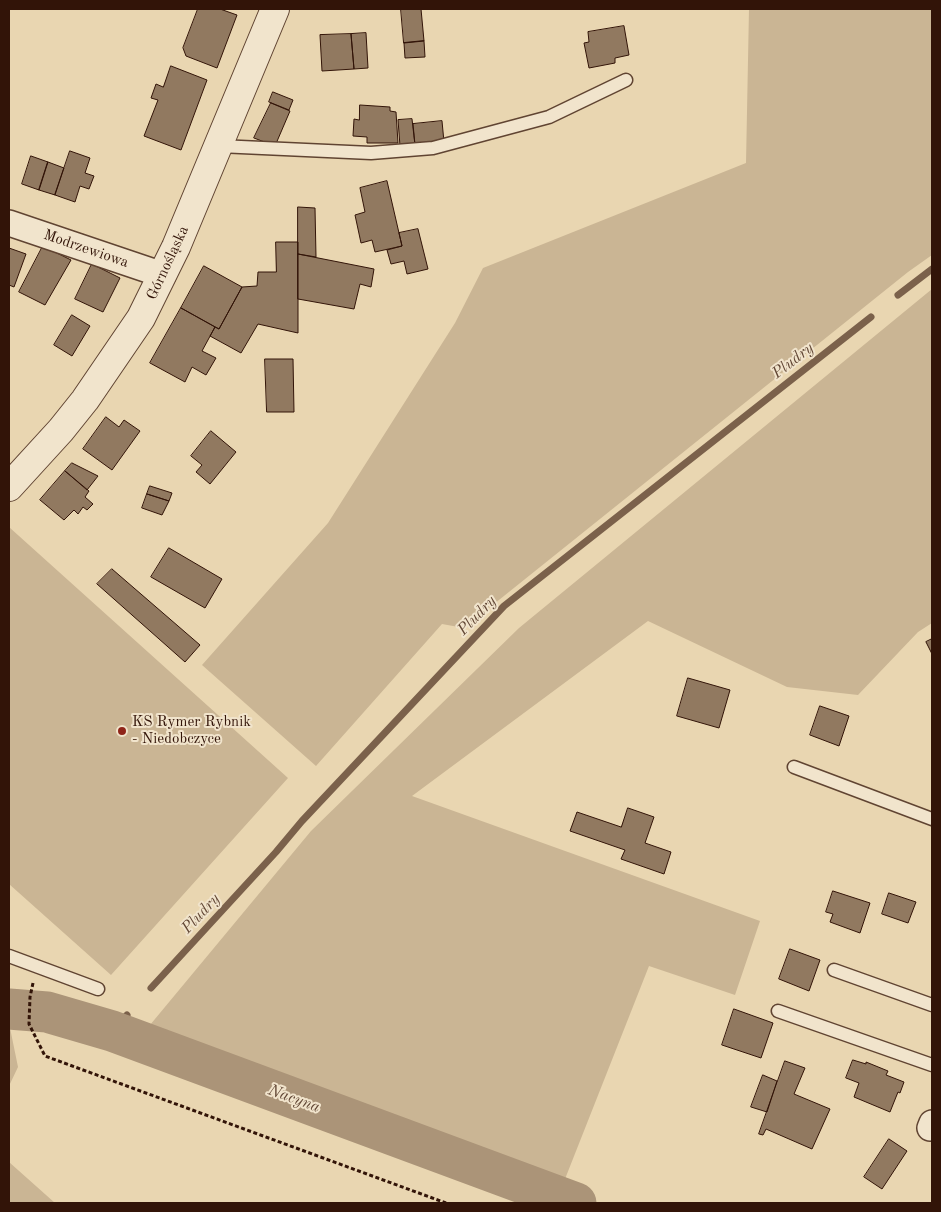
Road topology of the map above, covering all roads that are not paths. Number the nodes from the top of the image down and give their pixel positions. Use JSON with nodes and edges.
{"nodes":[{"id":1,"x":275,"y":9,"type":"edge"},
{"id":2,"x":626,"y":80,"type":"dead end"},
{"id":3,"x":218,"y":146,"type":"junction"},
{"id":4,"x":9,"y":223,"type":"edge"},
{"id":5,"x":163,"y":275,"type":"junction"},
{"id":6,"x":9,"y":487,"type":"edge"},
{"id":7,"x":794,"y":767,"type":"dead end"},
{"id":8,"x":932,"y":819,"type":"edge"},
{"id":9,"x":9,"y":956,"type":"edge"},
{"id":10,"x":834,"y":970,"type":"dead end"},
{"id":11,"x":98,"y":989,"type":"dead end"},
{"id":12,"x":932,"y":1005,"type":"edge"},
{"id":13,"x":778,"y":1011,"type":"dead end"},
{"id":14,"x":932,"y":1065,"type":"edge"}],
"edges":[{"from":1,"to":3,"type":"street","name":"Górnośląska"},
{"from":2,"to":3,"type":"lane"},
{"from":3,"to":5,"type":"street","name":"Górnośląska"},
{"from":4,"to":5,"type":"street","name":"Modrzewiowa"},
{"from":5,"to":6,"type":"street","name":"Górnośląska"},
{"from":7,"to":8,"type":"lane"},
{"from":9,"to":11,"type":"lane"},
{"from":10,"to":12,"type":"lane"},
{"from":13,"to":14,"type":"lane"}]}
